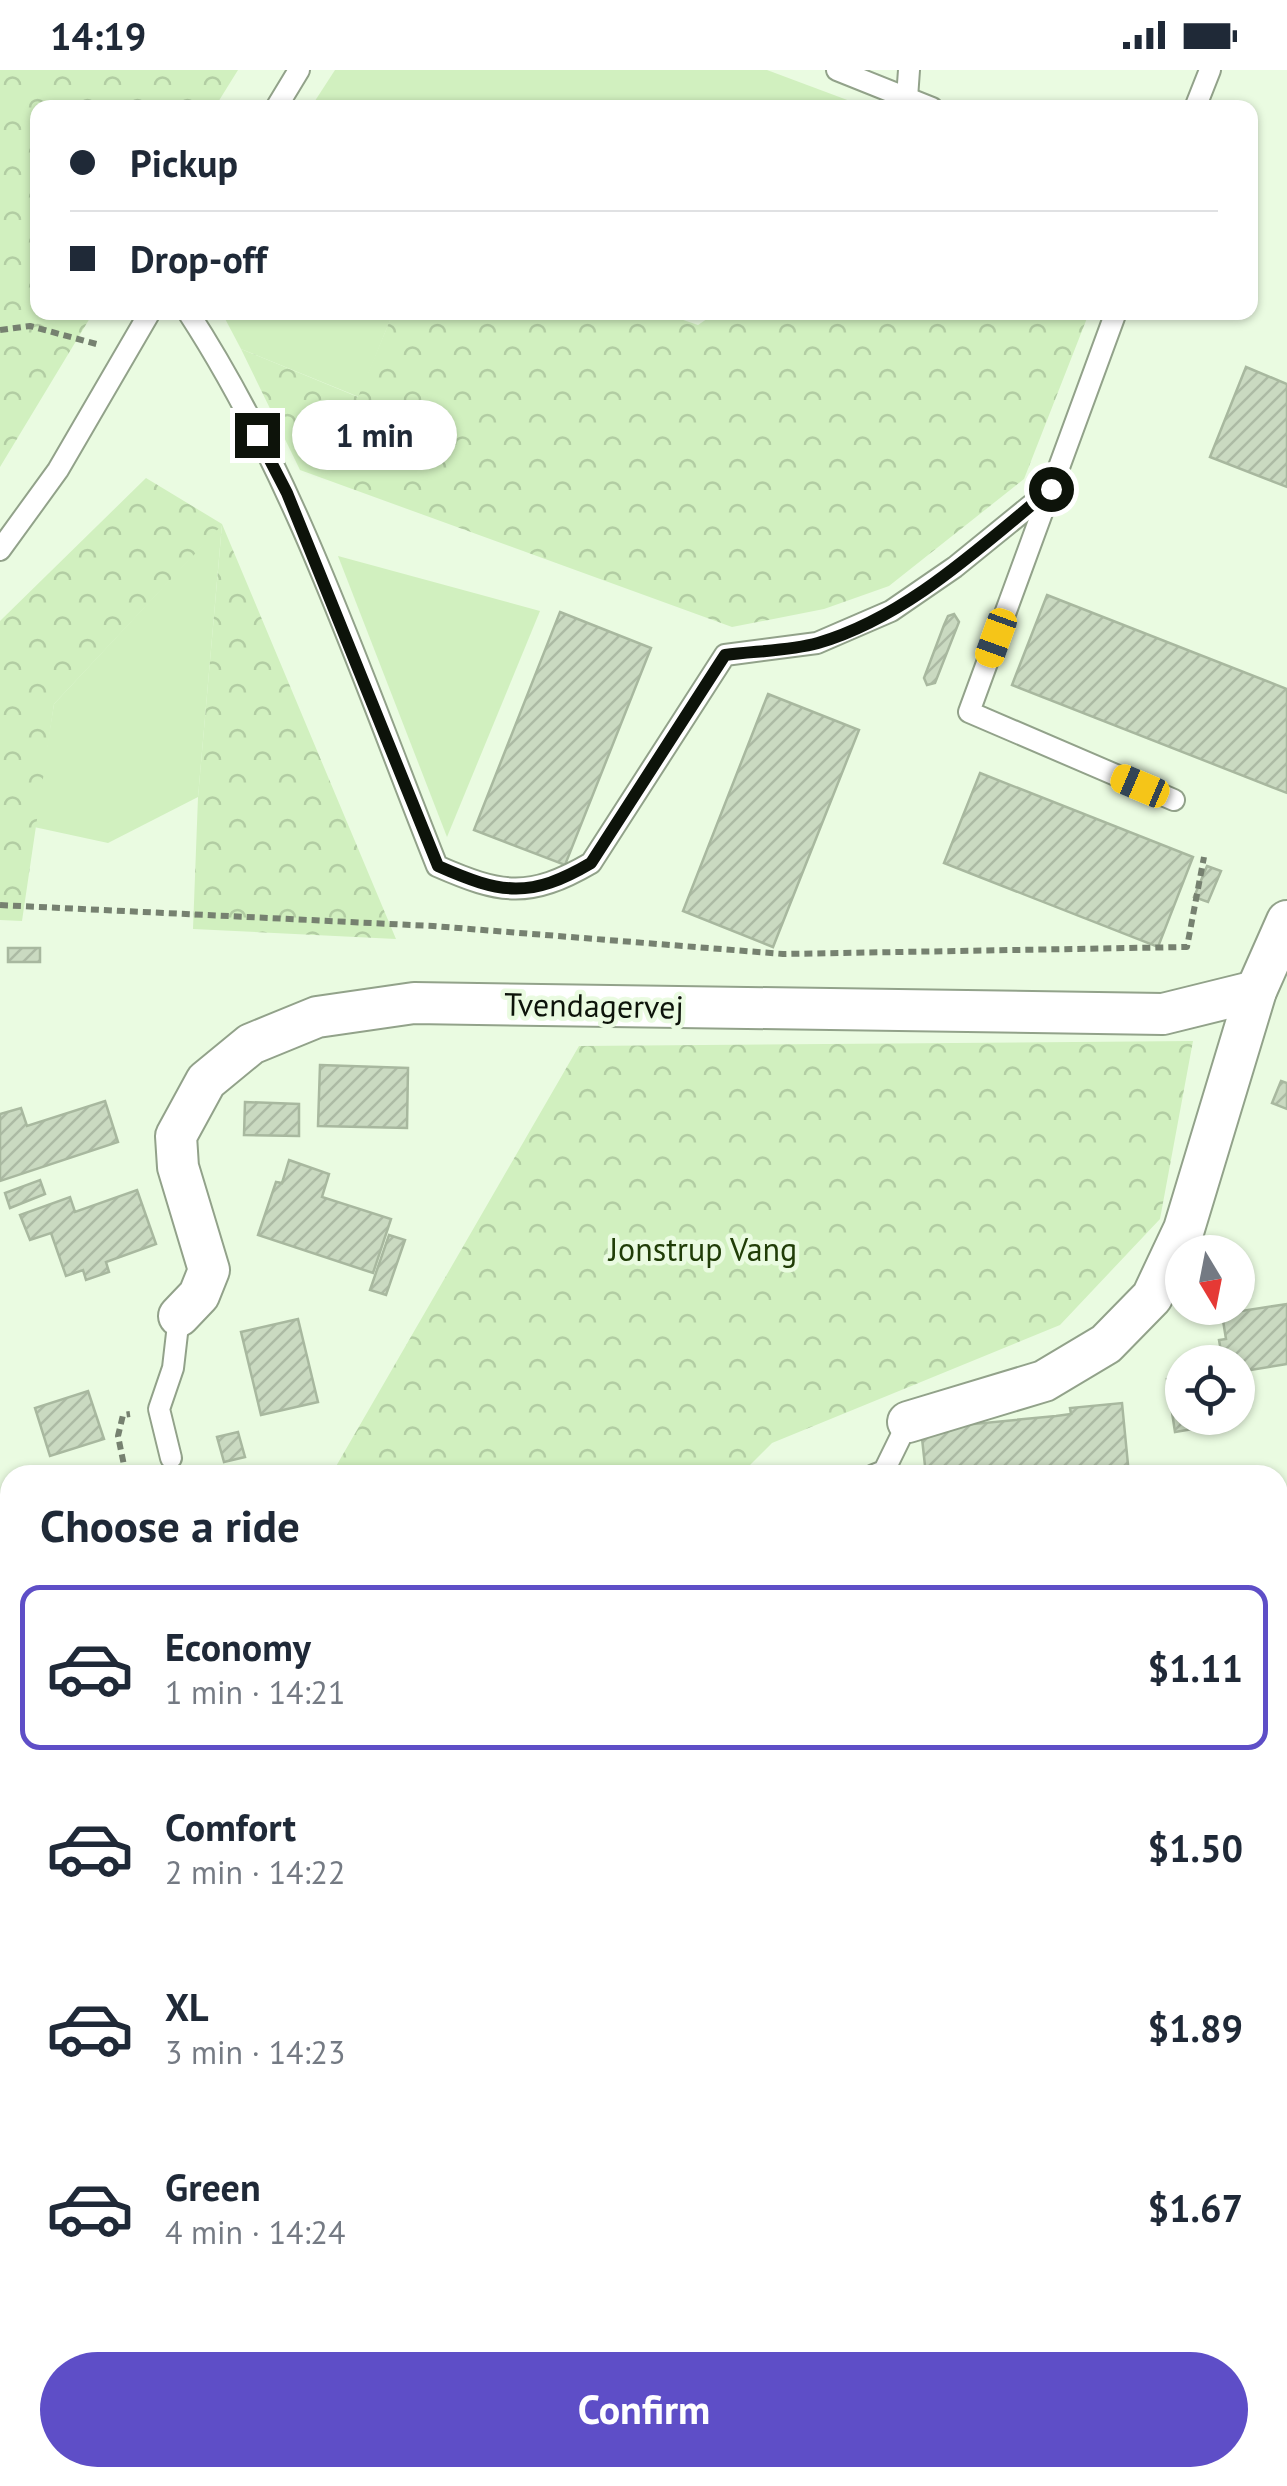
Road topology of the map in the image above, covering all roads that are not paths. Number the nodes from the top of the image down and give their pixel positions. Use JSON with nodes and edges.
{"nodes":[{"id":1,"x":299,"y":70,"type":"edge"},
{"id":2,"x":837,"y":70,"type":"edge"},
{"id":3,"x":909,"y":70,"type":"edge"},
{"id":4,"x":1210,"y":70,"type":"edge"},
{"id":5,"x":907,"y":98,"type":"junction"},
{"id":6,"x":281,"y":100,"type":"edge"},
{"id":7,"x":912,"y":100,"type":"edge"},
{"id":8,"x":1197,"y":100,"type":"edge"},
{"id":9,"x":145,"y":320,"type":"edge"},
{"id":10,"x":193,"y":320,"type":"edge"},
{"id":11,"x":1113,"y":320,"type":"edge"},
{"id":12,"x":1051,"y":489,"type":"junction"},
{"id":13,"x":0,"y":550,"type":"edge"},
{"id":14,"x":1174,"y":800,"type":"dead end"},
{"id":15,"x":1287,"y":921,"type":"edge"},
{"id":16,"x":1256,"y":991,"type":"junction"},
{"id":17,"x":179,"y":1316,"type":"joint"},
{"id":18,"x":908,"y":1422,"type":"joint"},
{"id":19,"x":171,"y":1458,"type":"dead end"},
{"id":20,"x":887,"y":1465,"type":"edge"}],
"edges":[{"from":1,"to":6,"type":"lane"},
{"from":2,"to":5,"type":"lane"},
{"from":3,"to":5,"type":"lane"},
{"from":4,"to":8,"type":"lane"},
{"from":5,"to":7,"type":"lane"},
{"from":9,"to":13,"type":"lane"},
{"from":10,"to":12,"type":"lane"},
{"from":11,"to":12,"type":"lane"},
{"from":12,"to":14,"type":"lane"},
{"from":15,"to":16,"type":"street"},
{"from":16,"to":17,"type":"street","name":"Tvendagervej"},
{"from":16,"to":18,"type":"street"},
{"from":17,"to":19,"type":"lane"},
{"from":18,"to":20,"type":"lane"}]}
